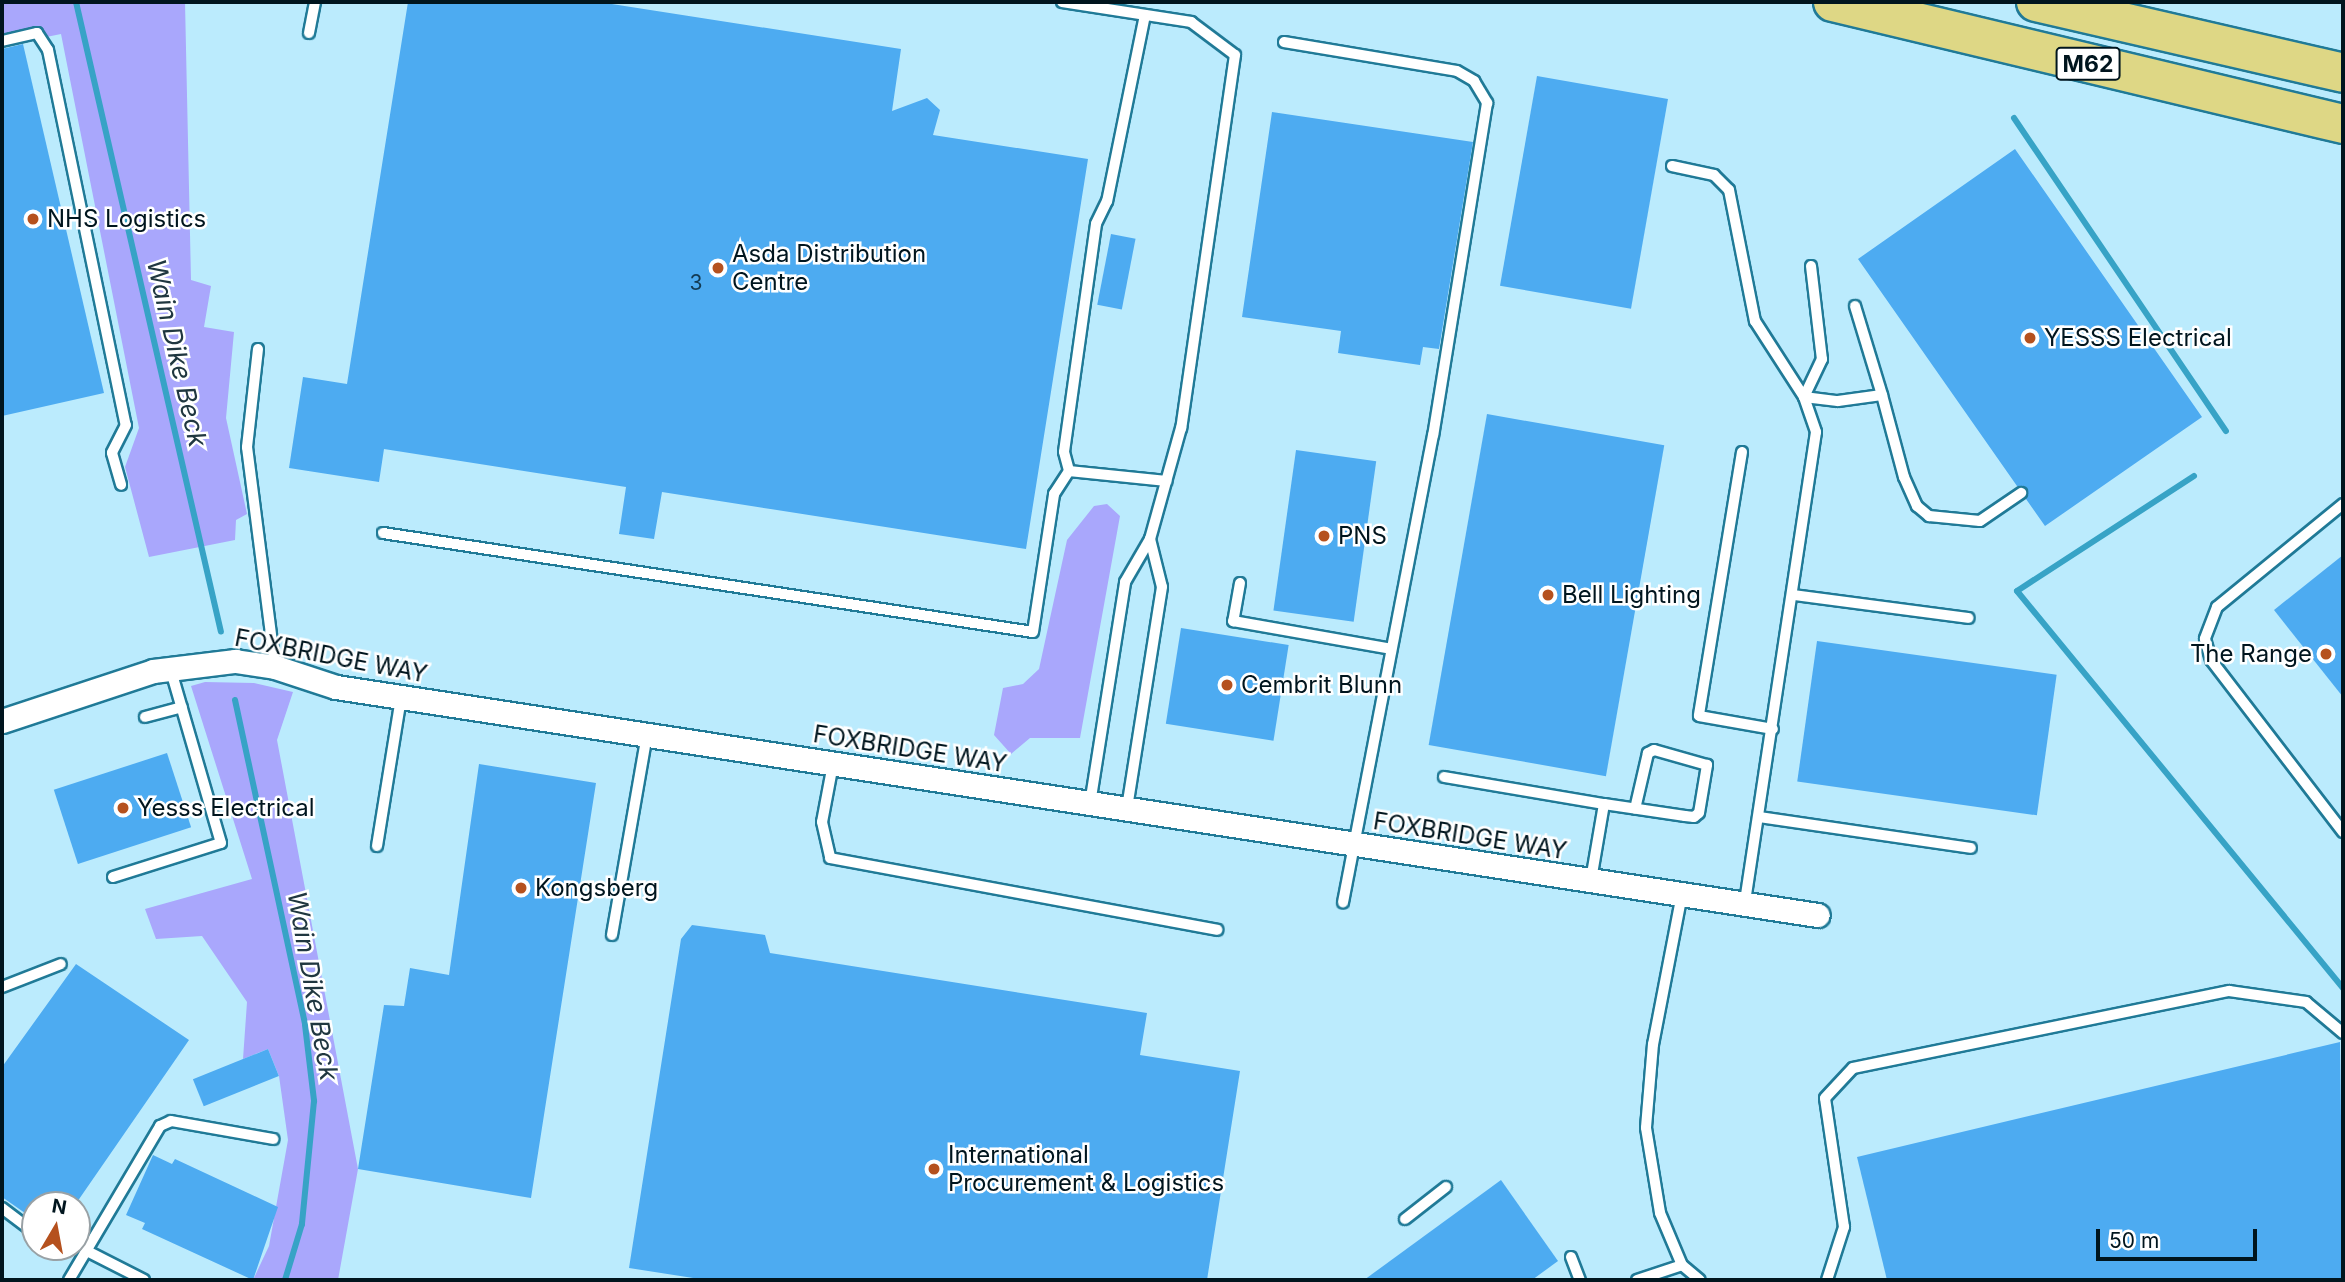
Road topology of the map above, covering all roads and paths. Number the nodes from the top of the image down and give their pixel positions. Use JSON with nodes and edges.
{"nodes":[{"id":1,"x":315,"y":2,"type":"edge"},
{"id":2,"x":1062,"y":2,"type":"edge"},
{"id":3,"x":1833,"y":2,"type":"edge"},
{"id":4,"x":2036,"y":2,"type":"edge"},
{"id":5,"x":1145,"y":15,"type":"junction"},
{"id":6,"x":309,"y":33,"type":"dead end"},
{"id":7,"x":2,"y":41,"type":"edge"},
{"id":8,"x":1284,"y":42,"type":"dead end"},
{"id":9,"x":2343,"y":74,"type":"edge"},
{"id":10,"x":2343,"y":124,"type":"edge"},
{"id":11,"x":1672,"y":166,"type":"dead end"},
{"id":12,"x":1811,"y":266,"type":"dead end"},
{"id":13,"x":1854,"y":306,"type":"dead end"},
{"id":14,"x":258,"y":349,"type":"dead end"},
{"id":15,"x":1882,"y":395,"type":"junction"},
{"id":16,"x":1804,"y":397,"type":"junction"},
{"id":17,"x":1742,"y":452,"type":"dead end"},
{"id":18,"x":1069,"y":471,"type":"junction"},
{"id":19,"x":1166,"y":481,"type":"junction"},
{"id":20,"x":121,"y":485,"type":"dead end"},
{"id":21,"x":2021,"y":493,"type":"dead end"},
{"id":22,"x":2343,"y":504,"type":"edge"},
{"id":23,"x":383,"y":533,"type":"dead end"},
{"id":24,"x":1150,"y":539,"type":"junction"},
{"id":25,"x":1240,"y":583,"type":"dead end"},
{"id":26,"x":1794,"y":595,"type":"junction"},
{"id":27,"x":1968,"y":618,"type":"dead end"},
{"id":28,"x":1391,"y":649,"type":"junction"},
{"id":29,"x":170,"y":667,"type":"junction"},
{"id":30,"x":275,"y":667,"type":"junction"},
{"id":31,"x":401,"y":697,"type":"junction"},
{"id":32,"x":182,"y":707,"type":"junction"},
{"id":33,"x":145,"y":717,"type":"dead end"},
{"id":34,"x":2,"y":720,"type":"edge"},
{"id":35,"x":1773,"y":729,"type":"junction"},
{"id":36,"x":647,"y":735,"type":"junction"},
{"id":37,"x":833,"y":764,"type":"junction"},
{"id":38,"x":1444,"y":777,"type":"dead end"},
{"id":39,"x":1090,"y":804,"type":"junction"},
{"id":40,"x":1604,"y":804,"type":"junction"},
{"id":41,"x":1635,"y":809,"type":"junction"},
{"id":42,"x":1127,"y":810,"type":"junction"},
{"id":43,"x":1759,"y":817,"type":"junction"},
{"id":44,"x":2343,"y":832,"type":"edge"},
{"id":45,"x":1357,"y":845,"type":"junction"},
{"id":46,"x":377,"y":846,"type":"dead end"},
{"id":47,"x":1971,"y":848,"type":"dead end"},
{"id":48,"x":113,"y":877,"type":"dead end"},
{"id":49,"x":1591,"y":880,"type":"junction"},
{"id":50,"x":1682,"y":894,"type":"junction"},
{"id":51,"x":1343,"y":902,"type":"dead end"},
{"id":52,"x":1745,"y":904,"type":"junction"},
{"id":53,"x":1818,"y":915,"type":"dead end"},
{"id":54,"x":1217,"y":930,"type":"dead end"},
{"id":55,"x":612,"y":936,"type":"dead end"},
{"id":56,"x":61,"y":964,"type":"dead end"},
{"id":57,"x":2,"y":988,"type":"edge"},
{"id":58,"x":2343,"y":1033,"type":"edge"},
{"id":59,"x":273,"y":1139,"type":"dead end"},
{"id":60,"x":1446,"y":1187,"type":"dead end"},
{"id":61,"x":2,"y":1208,"type":"edge"},
{"id":62,"x":1405,"y":1219,"type":"dead end"},
{"id":63,"x":21,"y":1222,"type":"edge"},
{"id":64,"x":91,"y":1243,"type":"edge"},
{"id":65,"x":91,"y":1254,"type":"edge"},
{"id":66,"x":1571,"y":1257,"type":"dead end"},
{"id":67,"x":80,"y":1261,"type":"edge"},
{"id":68,"x":1682,"y":1265,"type":"junction"},
{"id":69,"x":69,"y":1280,"type":"edge"},
{"id":70,"x":144,"y":1280,"type":"edge"},
{"id":71,"x":1580,"y":1280,"type":"edge"},
{"id":72,"x":1637,"y":1280,"type":"edge"},
{"id":73,"x":1700,"y":1280,"type":"edge"},
{"id":74,"x":1827,"y":1280,"type":"edge"}],
"edges":[{"from":1,"to":6,"type":"lane"},
{"from":2,"to":5,"type":"lane"},
{"from":3,"to":10,"type":"highway","number":"M62"},
{"from":4,"to":9,"type":"highway","number":"M62"},
{"from":5,"to":18,"type":"lane"},
{"from":5,"to":19,"type":"lane"},
{"from":7,"to":20,"type":"lane"},
{"from":8,"to":28,"type":"lane"},
{"from":11,"to":16,"type":"lane"},
{"from":12,"to":16,"type":"lane"},
{"from":13,"to":15,"type":"lane"},
{"from":14,"to":30,"type":"lane"},
{"from":15,"to":16,"type":"lane"},
{"from":15,"to":21,"type":"lane"},
{"from":16,"to":26,"type":"lane"},
{"from":17,"to":35,"type":"lane"},
{"from":18,"to":19,"type":"lane"},
{"from":18,"to":23,"type":"lane"},
{"from":19,"to":24,"type":"lane"},
{"from":22,"to":44,"type":"lane"},
{"from":24,"to":39,"type":"lane"},
{"from":24,"to":42,"type":"lane"},
{"from":25,"to":28,"type":"lane"},
{"from":26,"to":27,"type":"lane"},
{"from":26,"to":35,"type":"lane"},
{"from":28,"to":45,"type":"lane"},
{"from":29,"to":30,"type":"street","name":"FOXBRIDGE WAY"},
{"from":29,"to":32,"type":"lane"},
{"from":29,"to":34,"type":"street","name":"FOXBRIDGE WAY"},
{"from":30,"to":31,"type":"street","name":"FOXBRIDGE WAY"},
{"from":31,"to":36,"type":"street","name":"FOXBRIDGE WAY"},
{"from":31,"to":46,"type":"lane"},
{"from":32,"to":33,"type":"lane"},
{"from":32,"to":48,"type":"lane"},
{"from":35,"to":43,"type":"lane"},
{"from":36,"to":37,"type":"street","name":"FOXBRIDGE WAY"},
{"from":36,"to":55,"type":"lane"},
{"from":37,"to":39,"type":"street","name":"FOXBRIDGE WAY"},
{"from":37,"to":54,"type":"lane"},
{"from":38,"to":40,"type":"lane"},
{"from":39,"to":42,"type":"street","name":"FOXBRIDGE WAY"},
{"from":40,"to":41,"type":"lane"},
{"from":40,"to":49,"type":"lane"},
{"from":41,"to":41,"type":"lane"},
{"from":42,"to":45,"type":"street","name":"FOXBRIDGE WAY"},
{"from":43,"to":47,"type":"lane"},
{"from":43,"to":52,"type":"lane"},
{"from":45,"to":49,"type":"street","name":"FOXBRIDGE WAY"},
{"from":45,"to":51,"type":"lane"},
{"from":49,"to":50,"type":"street","name":"FOXBRIDGE WAY"},
{"from":50,"to":52,"type":"street","name":"FOXBRIDGE WAY"},
{"from":50,"to":68,"type":"lane"},
{"from":52,"to":53,"type":"street","name":"FOXBRIDGE WAY"},
{"from":56,"to":57,"type":"lane"},
{"from":58,"to":74,"type":"lane"},
{"from":59,"to":64,"type":"lane"},
{"from":60,"to":62,"type":"lane"},
{"from":61,"to":63,"type":"lane"},
{"from":65,"to":70,"type":"lane"},
{"from":66,"to":71,"type":"lane"},
{"from":67,"to":69,"type":"lane"},
{"from":68,"to":72,"type":"lane"},
{"from":68,"to":73,"type":"lane"}]}
